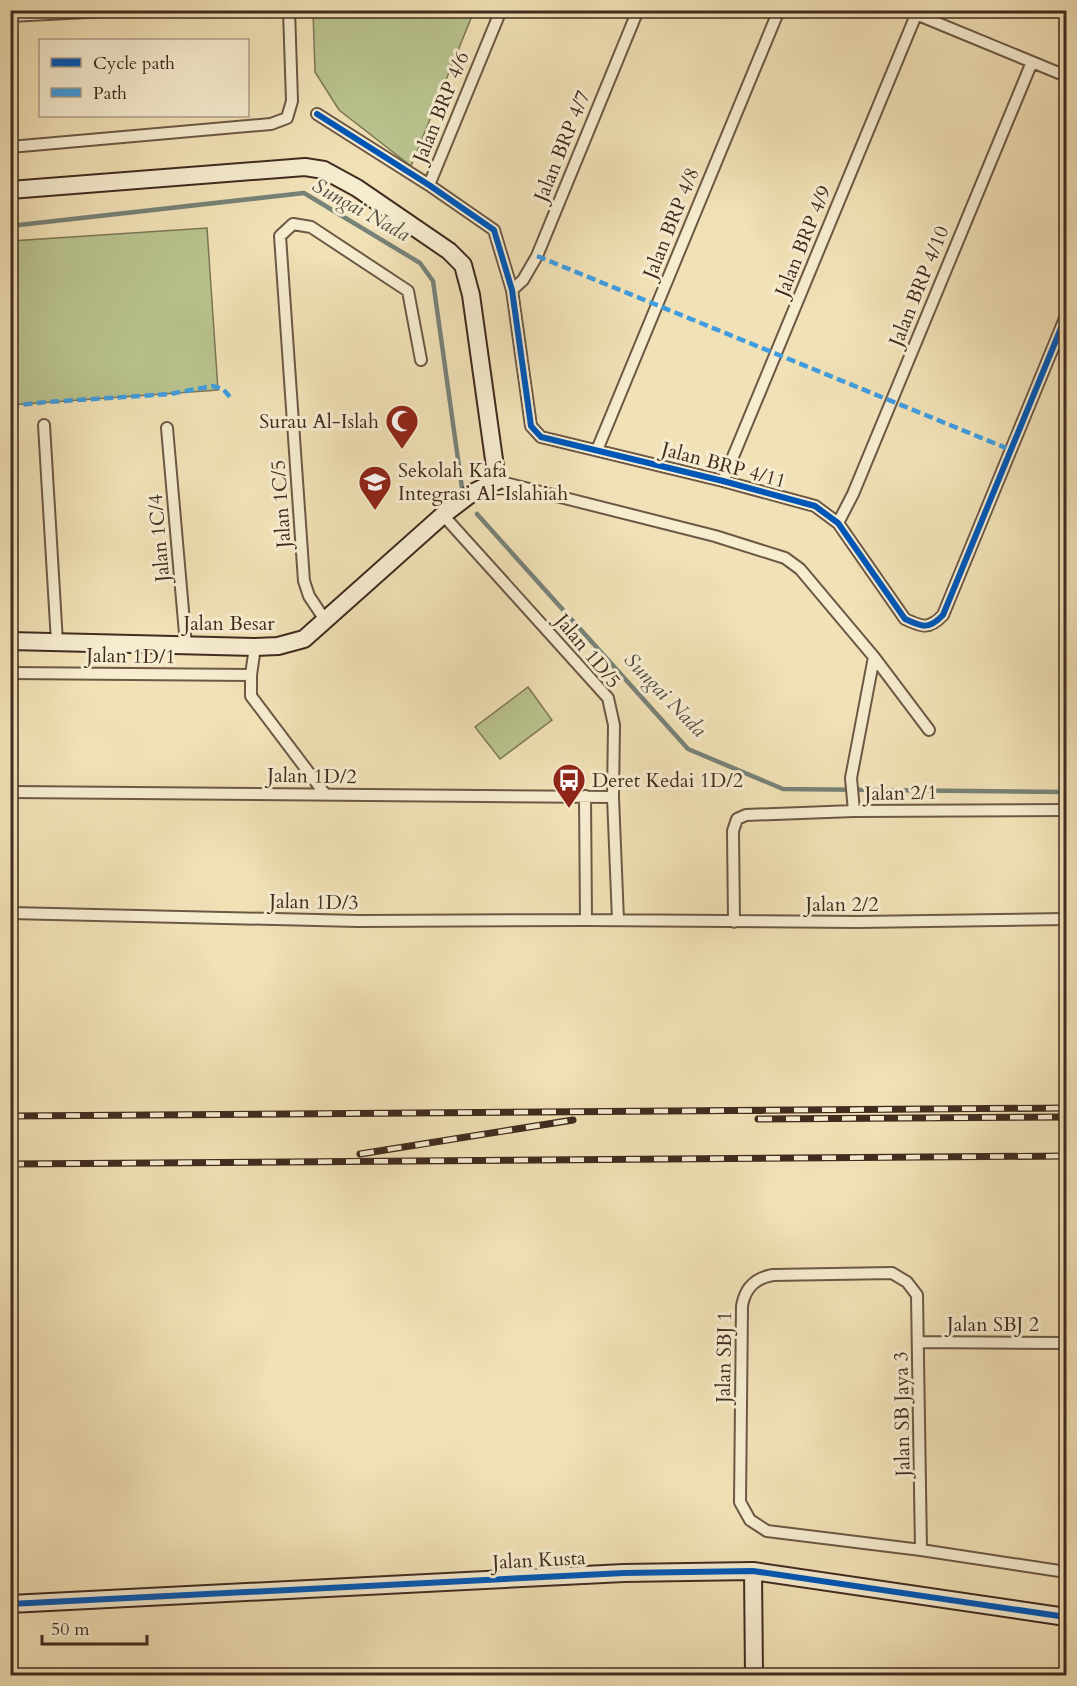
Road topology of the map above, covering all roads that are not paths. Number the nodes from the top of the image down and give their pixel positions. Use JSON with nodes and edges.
{"nodes":[{"id":1,"x":126,"y":10,"type":"edge"},
{"id":2,"x":289,"y":10,"type":"edge"},
{"id":3,"x":501,"y":10,"type":"edge"},
{"id":4,"x":638,"y":10,"type":"edge"},
{"id":5,"x":779,"y":10,"type":"edge"},
{"id":6,"x":911,"y":13,"type":"edge"},
{"id":7,"x":10,"y":16,"type":"edge"},
{"id":8,"x":1032,"y":62,"type":"junction"},
{"id":9,"x":1066,"y":76,"type":"edge"},
{"id":10,"x":317,"y":114,"type":"dead end"},
{"id":11,"x":10,"y":147,"type":"edge"},
{"id":12,"x":429,"y":185,"type":"junction"},
{"id":13,"x":10,"y":190,"type":"edge"},
{"id":14,"x":512,"y":290,"type":"junction"},
{"id":15,"x":1066,"y":316,"type":"edge"},
{"id":16,"x":421,"y":360,"type":"dead end"},
{"id":17,"x":44,"y":425,"type":"dead end"},
{"id":18,"x":167,"y":428,"type":"dead end"},
{"id":19,"x":597,"y":450,"type":"junction"},
{"id":20,"x":497,"y":481,"type":"junction"},
{"id":21,"x":723,"y":481,"type":"junction"},
{"id":22,"x":443,"y":514,"type":"junction"},
{"id":23,"x":838,"y":523,"type":"junction"},
{"id":24,"x":325,"y":620,"type":"junction"},
{"id":25,"x":10,"y":641,"type":"edge"},
{"id":26,"x":57,"y":642,"type":"junction"},
{"id":27,"x":186,"y":645,"type":"junction"},
{"id":28,"x":255,"y":647,"type":"junction"},
{"id":29,"x":874,"y":657,"type":"junction"},
{"id":30,"x":10,"y":672,"type":"edge"},
{"id":31,"x":251,"y":675,"type":"junction"},
{"id":32,"x":929,"y":730,"type":"dead end"},
{"id":33,"x":10,"y":792,"type":"edge"},
{"id":34,"x":325,"y":794,"type":"junction"},
{"id":35,"x":585,"y":796,"type":"junction"},
{"id":36,"x":613,"y":797,"type":"junction"},
{"id":37,"x":1066,"y":810,"type":"edge"},
{"id":38,"x":854,"y":812,"type":"junction"},
{"id":39,"x":10,"y":914,"type":"edge"},
{"id":40,"x":1066,"y":919,"type":"edge"},
{"id":41,"x":586,"y":920,"type":"junction"},
{"id":42,"x":618,"y":920,"type":"junction"},
{"id":43,"x":734,"y":922,"type":"junction"},
{"id":44,"x":907,"y":1282,"type":"joint"},
{"id":45,"x":919,"y":1342,"type":"junction"},
{"id":46,"x":1066,"y":1342,"type":"edge"},
{"id":47,"x":921,"y":1550,"type":"junction"},
{"id":48,"x":753,"y":1571,"type":"junction"},
{"id":49,"x":1066,"y":1572,"type":"edge"},
{"id":50,"x":10,"y":1604,"type":"edge"},
{"id":51,"x":1066,"y":1617,"type":"edge"},
{"id":52,"x":754,"y":1676,"type":"edge"}],
"edges":[{"from":1,"to":7,"type":"street"},
{"from":2,"to":11,"type":"street"},
{"from":3,"to":12,"type":"street","name":"Jalan BRP 4/6"},
{"from":4,"to":14,"type":"street","name":"Jalan BRP 4/7"},
{"from":5,"to":19,"type":"street","name":"Jalan BRP 4/8"},
{"from":6,"to":8,"type":"street"},
{"from":6,"to":21,"type":"street","name":"Jalan BRP 4/9"},
{"from":8,"to":9,"type":"street"},
{"from":8,"to":23,"type":"street","name":"Jalan BRP 4/10"},
{"from":10,"to":12,"type":"street","name":"Jalan BRP 4/11"},
{"from":12,"to":14,"type":"street","name":"Jalan BRP 4/11"},
{"from":13,"to":20,"type":"street"},
{"from":14,"to":19,"type":"street","name":"Jalan BRP 4/11"},
{"from":15,"to":23,"type":"street","name":"Jalan BRP 4/11"},
{"from":16,"to":24,"type":"street","name":"Jalan 1C/5"},
{"from":17,"to":26,"type":"street"},
{"from":18,"to":27,"type":"street","name":"Jalan 1C/4"},
{"from":19,"to":21,"type":"street","name":"Jalan BRP 4/11"},
{"from":20,"to":22,"type":"street","name":"Jalan Besar"},
{"from":20,"to":29,"type":"street"},
{"from":21,"to":23,"type":"street","name":"Jalan BRP 4/11"},
{"from":22,"to":24,"type":"street","name":"Jalan Besar"},
{"from":22,"to":36,"type":"street","name":"Jalan 1D/5"},
{"from":24,"to":28,"type":"street","name":"Jalan Besar"},
{"from":25,"to":26,"type":"street","name":"Jalan Besar"},
{"from":26,"to":27,"type":"street","name":"Jalan Besar"},
{"from":27,"to":28,"type":"street","name":"Jalan Besar"},
{"from":28,"to":31,"type":"street"},
{"from":29,"to":32,"type":"street"},
{"from":29,"to":38,"type":"street"},
{"from":30,"to":31,"type":"street","name":"Jalan 1D/1"},
{"from":31,"to":34,"type":"street"},
{"from":33,"to":34,"type":"street","name":"Jalan 1D/2"},
{"from":34,"to":35,"type":"street","name":"Jalan 1D/2"},
{"from":35,"to":36,"type":"street","name":"Jalan 1D/2"},
{"from":35,"to":41,"type":"street"},
{"from":36,"to":42,"type":"street","name":"Jalan 1D/5"},
{"from":37,"to":38,"type":"street","name":"Jalan 2/1"},
{"from":38,"to":43,"type":"street","name":"Jalan 2/1"},
{"from":39,"to":41,"type":"street","name":"Jalan 1D/3"},
{"from":40,"to":43,"type":"street","name":"Jalan 2/2"},
{"from":41,"to":42,"type":"street","name":"Jalan 1D/3"},
{"from":42,"to":43,"type":"street","name":"Jalan 2/2"},
{"from":44,"to":45,"type":"street","name":"Jalan SB Jaya 3"},
{"from":44,"to":47,"type":"street","name":"Jalan SBJ 1"},
{"from":45,"to":46,"type":"street","name":"Jalan SBJ 2"},
{"from":45,"to":47,"type":"street","name":"Jalan SB Jaya 3"},
{"from":47,"to":49,"type":"street"},
{"from":48,"to":50,"type":"street","name":"Jalan Kusta"},
{"from":48,"to":51,"type":"street","name":"Jalan Kusta"},
{"from":48,"to":52,"type":"street"}]}
